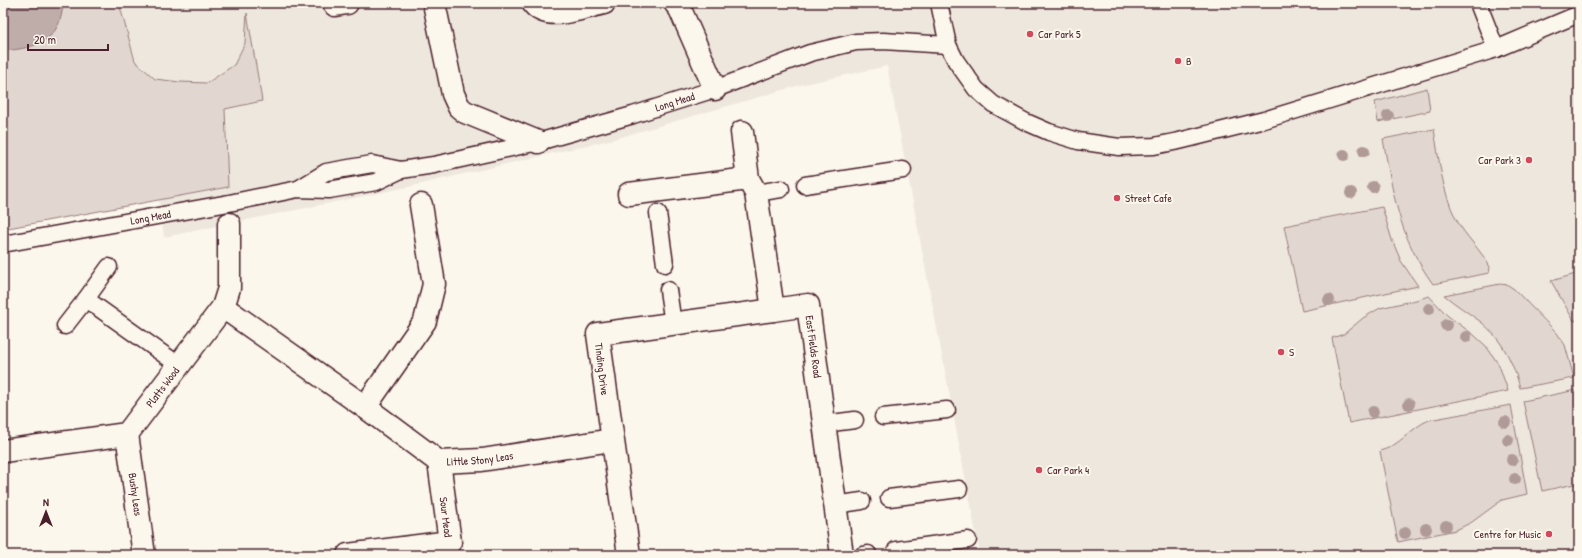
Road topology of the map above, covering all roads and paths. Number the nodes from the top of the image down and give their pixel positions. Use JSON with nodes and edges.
{"nodes":[{"id":1,"x":334,"y":3,"type":"edge"},
{"id":2,"x":347,"y":3,"type":"edge"},
{"id":3,"x":434,"y":3,"type":"edge"},
{"id":4,"x":533,"y":3,"type":"edge"},
{"id":5,"x":604,"y":3,"type":"edge"},
{"id":6,"x":675,"y":3,"type":"edge"},
{"id":7,"x":939,"y":3,"type":"edge"},
{"id":8,"x":1478,"y":3,"type":"edge"},
{"id":9,"x":1579,"y":14,"type":"edge"},
{"id":10,"x":948,"y":45,"type":"junction"},
{"id":11,"x":1496,"y":50,"type":"junction"},
{"id":12,"x":715,"y":89,"type":"junction"},
{"id":13,"x":742,"y":132,"type":"dead end"},
{"id":14,"x":538,"y":142,"type":"junction"},
{"id":15,"x":903,"y":170,"type":"dead end"},
{"id":16,"x":805,"y":185,"type":"dead end"},
{"id":17,"x":752,"y":186,"type":"junction"},
{"id":18,"x":781,"y":188,"type":"dead end"},
{"id":19,"x":629,"y":194,"type":"dead end"},
{"id":20,"x":421,"y":204,"type":"dead end"},
{"id":21,"x":658,"y":213,"type":"dead end"},
{"id":22,"x":229,"y":224,"type":"dead end"},
{"id":23,"x":3,"y":244,"type":"edge"},
{"id":24,"x":665,"y":264,"type":"dead end"},
{"id":25,"x":109,"y":267,"type":"dead end"},
{"id":26,"x":668,"y":290,"type":"dead end"},
{"id":27,"x":86,"y":299,"type":"junction"},
{"id":28,"x":223,"y":307,"type":"junction"},
{"id":29,"x":773,"y":310,"type":"junction"},
{"id":30,"x":673,"y":324,"type":"junction"},
{"id":31,"x":65,"y":326,"type":"dead end"},
{"id":32,"x":180,"y":366,"type":"junction"},
{"id":33,"x":365,"y":407,"type":"junction"},
{"id":34,"x":947,"y":410,"type":"dead end"},
{"id":35,"x":883,"y":417,"type":"dead end"},
{"id":36,"x":855,"y":420,"type":"dead end"},
{"id":37,"x":824,"y":424,"type":"junction"},
{"id":38,"x":127,"y":434,"type":"junction"},
{"id":39,"x":612,"y":440,"type":"junction"},
{"id":40,"x":3,"y":451,"type":"edge"},
{"id":41,"x":439,"y":462,"type":"junction"},
{"id":42,"x":959,"y":489,"type":"dead end"},
{"id":43,"x":889,"y":498,"type":"dead end"},
{"id":44,"x":862,"y":501,"type":"dead end"},
{"id":45,"x":835,"y":505,"type":"junction"},
{"id":46,"x":968,"y":540,"type":"dead end"},
{"id":47,"x":896,"y":550,"type":"dead end"},
{"id":48,"x":144,"y":555,"type":"edge"},
{"id":49,"x":348,"y":555,"type":"edge"},
{"id":50,"x":629,"y":555,"type":"edge"},
{"id":51,"x":842,"y":555,"type":"edge"}],
"edges":[{"from":1,"to":2,"type":"street"},
{"from":3,"to":14,"type":"street"},
{"from":4,"to":5,"type":"street"},
{"from":6,"to":12,"type":"street"},
{"from":7,"to":10,"type":"lane"},
{"from":8,"to":11,"type":"lane"},
{"from":9,"to":11,"type":"lane"},
{"from":10,"to":11,"type":"lane"},
{"from":10,"to":12,"type":"lane","name":"Long Mead"},
{"from":12,"to":14,"type":"lane","name":"Long Mead"},
{"from":13,"to":17,"type":"street"},
{"from":14,"to":23,"type":"lane","name":"Long Mead"},
{"from":15,"to":16,"type":"lane"},
{"from":17,"to":18,"type":"lane"},
{"from":17,"to":19,"type":"street"},
{"from":17,"to":29,"type":"street"},
{"from":20,"to":33,"type":"street"},
{"from":21,"to":24,"type":"lane"},
{"from":22,"to":28,"type":"street","name":"Platts Wood"},
{"from":25,"to":27,"type":"lane"},
{"from":26,"to":30,"type":"lane"},
{"from":27,"to":31,"type":"lane"},
{"from":27,"to":32,"type":"lane"},
{"from":28,"to":32,"type":"street","name":"Platts Wood"},
{"from":28,"to":33,"type":"street","name":"Little Stony Leas"},
{"from":29,"to":30,"type":"street","name":"Tinding Drive"},
{"from":29,"to":37,"type":"street","name":"East Fields Road"},
{"from":30,"to":39,"type":"street","name":"Tinding Drive"},
{"from":32,"to":38,"type":"street","name":"Platts Wood"},
{"from":33,"to":41,"type":"street","name":"Little Stony Leas"},
{"from":34,"to":35,"type":"lane"},
{"from":36,"to":37,"type":"lane"},
{"from":37,"to":45,"type":"street","name":"East Fields Road"},
{"from":38,"to":40,"type":"street"},
{"from":38,"to":48,"type":"street","name":"Bushy Leas"},
{"from":39,"to":41,"type":"street","name":"Little Stony Leas"},
{"from":39,"to":50,"type":"street","name":"Tinding Drive"},
{"from":41,"to":49,"type":"street","name":"Sour Mead"},
{"from":42,"to":43,"type":"lane"},
{"from":44,"to":45,"type":"lane"},
{"from":45,"to":51,"type":"street","name":"East Fields Road"},
{"from":46,"to":47,"type":"lane"}]}
